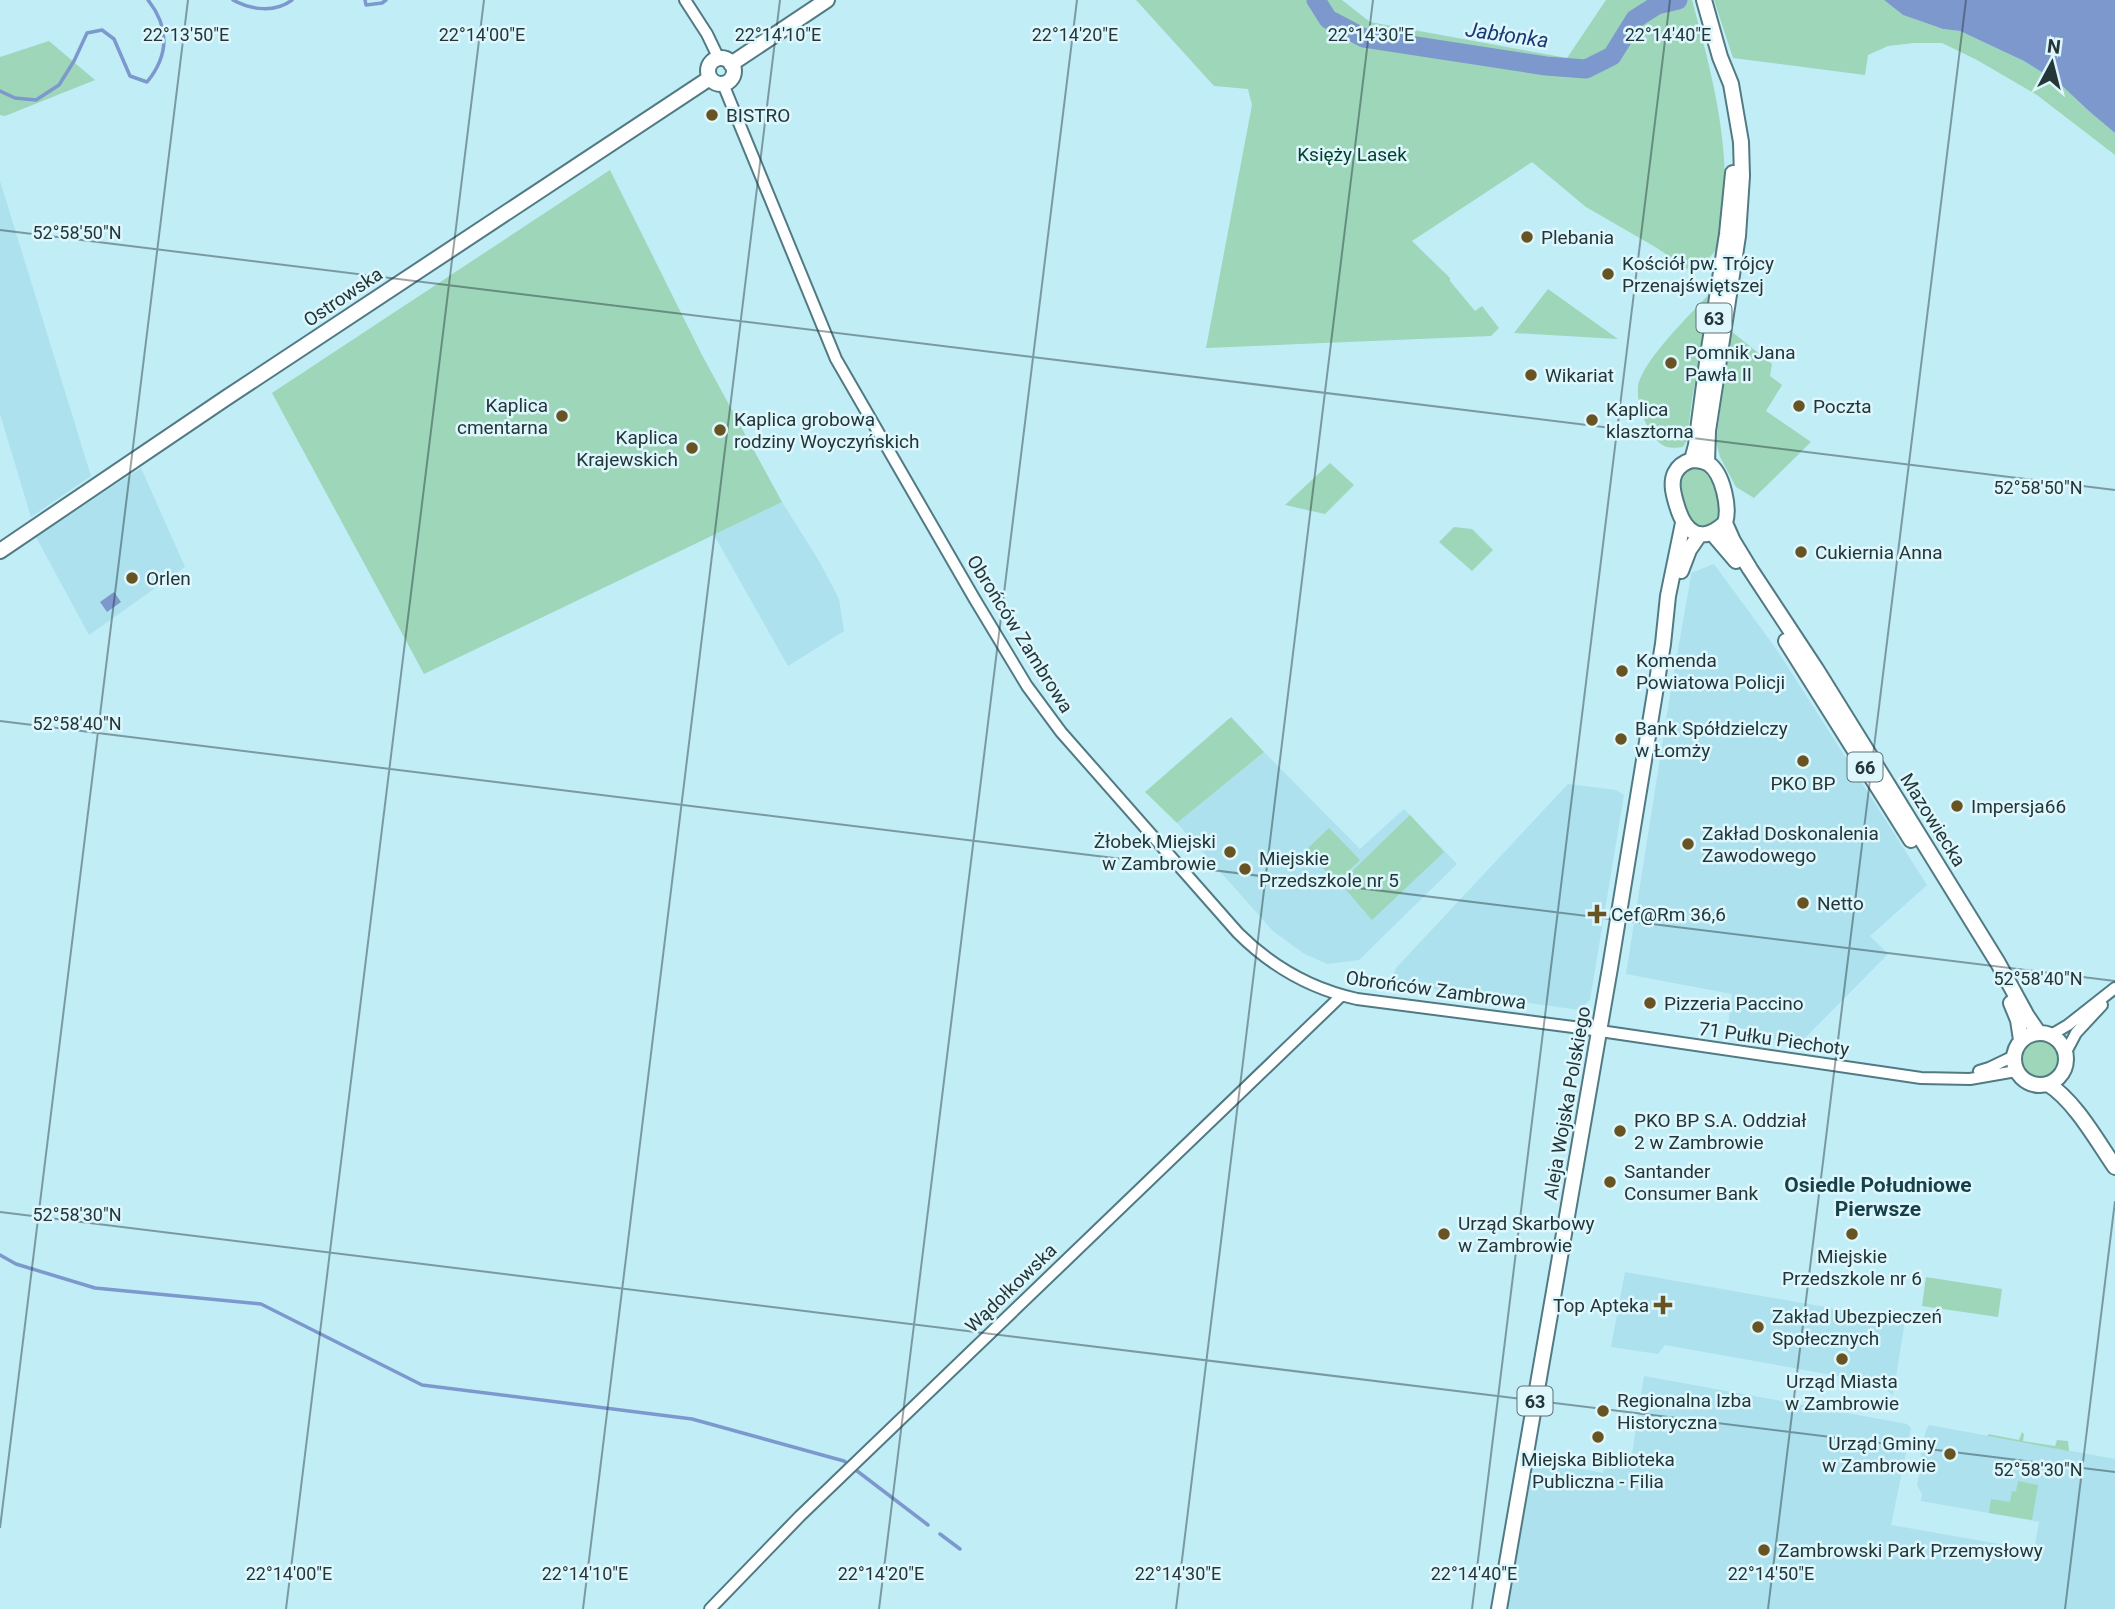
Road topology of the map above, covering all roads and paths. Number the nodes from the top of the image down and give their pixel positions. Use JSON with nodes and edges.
{"nodes":[{"id":1,"x":685,"y":0,"type":"edge"},
{"id":2,"x":827,"y":0,"type":"edge"},
{"id":3,"x":1704,"y":0,"type":"edge"},
{"id":4,"x":725,"y":62,"type":"junction"},
{"id":5,"x":716,"y":81,"type":"junction"},
{"id":6,"x":1700,"y":461,"type":"junction"},
{"id":7,"x":1683,"y":523,"type":"junction"},
{"id":8,"x":1726,"y":523,"type":"junction"},
{"id":9,"x":1706,"y":534,"type":"junction"},
{"id":10,"x":0,"y":551,"type":"edge"},
{"id":11,"x":1663,"y":644,"type":"junction"},
{"id":12,"x":2115,"y":990,"type":"edge"},
{"id":13,"x":1341,"y":996,"type":"junction"},
{"id":14,"x":1599,"y":1031,"type":"junction"},
{"id":15,"x":2045,"y":1033,"type":"junction"},
{"id":16,"x":2021,"y":1040,"type":"junction"},
{"id":17,"x":2066,"y":1052,"type":"junction"},
{"id":18,"x":2015,"y":1063,"type":"junction"},
{"id":19,"x":2062,"y":1074,"type":"junction"},
{"id":20,"x":2048,"y":1084,"type":"junction"},
{"id":21,"x":2115,"y":1151,"type":"edge"},
{"id":22,"x":2115,"y":1167,"type":"edge"},
{"id":23,"x":710,"y":1609,"type":"edge"},
{"id":24,"x":1499,"y":1609,"type":"edge"}],
"edges":[{"from":1,"to":4,"type":"street"},
{"from":2,"to":4,"type":"main road"},
{"from":3,"to":6,"type":"main road","number":"63"},
{"from":4,"to":5,"type":"main road"},
{"from":4,"to":5,"type":"main road"},
{"from":5,"to":10,"type":"main road","name":"Ostrowska"},
{"from":5,"to":13,"type":"street","name":"Obrońców Zambrowa"},
{"from":6,"to":7,"type":"main road","number":"63"},
{"from":6,"to":8,"type":"main road","number":"63"},
{"from":7,"to":9,"type":"main road"},
{"from":7,"to":11,"type":"main road","name":"Aleja Wojska Polskiego","number":"63"},
{"from":8,"to":9,"type":"main road","number":"63"},
{"from":8,"to":15,"type":"main road","name":"Mazowiecka","number":"66"},
{"from":9,"to":11,"type":"main road","name":"Aleja Wojska Polskiego","number":"63"},
{"from":9,"to":16,"type":"main road","name":"Mazowiecka","number":"66"},
{"from":11,"to":14,"type":"main road","name":"Aleja Wojska Polskiego","number":"63"},
{"from":12,"to":15,"type":"street"},
{"from":12,"to":17,"type":"street"},
{"from":13,"to":14,"type":"street","name":"Obrońców Zambrowa"},
{"from":13,"to":23,"type":"street","name":"Wądołkowska"},
{"from":14,"to":18,"type":"street","name":"71 Pułku Piechoty"},
{"from":14,"to":24,"type":"main road","name":"Aleja Wojska Polskiego","number":"63"},
{"from":15,"to":16,"type":"main road"},
{"from":15,"to":17,"type":"main road"},
{"from":16,"to":18,"type":"main road"},
{"from":17,"to":19,"type":"main road"},
{"from":18,"to":20,"type":"main road"},
{"from":19,"to":20,"type":"main road"},
{"from":19,"to":21,"type":"main road"},
{"from":20,"to":22,"type":"main road"}]}
